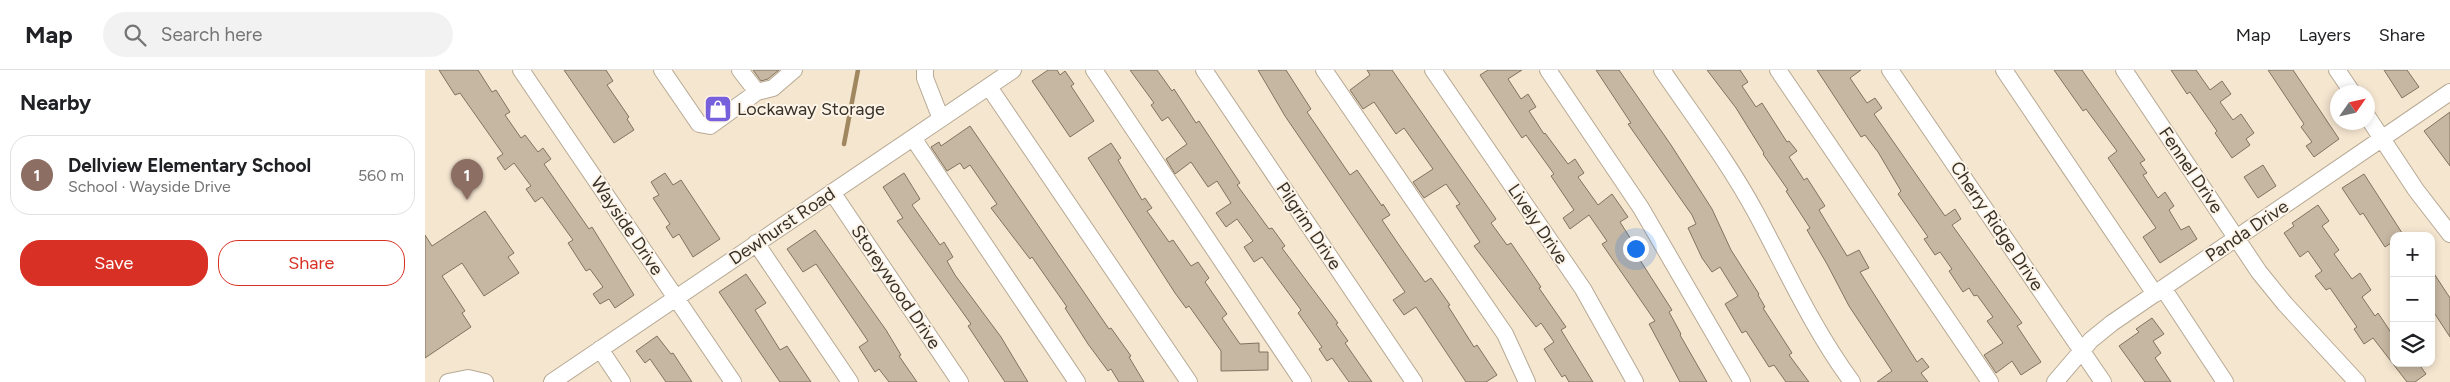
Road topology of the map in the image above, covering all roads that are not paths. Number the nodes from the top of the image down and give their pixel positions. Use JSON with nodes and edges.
{"nodes":[{"id":1,"x":521,"y":70,"type":"edge"},
{"id":2,"x":662,"y":70,"type":"edge"},
{"id":3,"x":741,"y":70,"type":"edge"},
{"id":4,"x":794,"y":70,"type":"edge"},
{"id":5,"x":925,"y":70,"type":"edge"},
{"id":6,"x":1013,"y":70,"type":"edge"},
{"id":7,"x":1094,"y":70,"type":"edge"},
{"id":8,"x":1204,"y":70,"type":"edge"},
{"id":9,"x":1325,"y":70,"type":"edge"},
{"id":10,"x":1433,"y":70,"type":"edge"},
{"id":11,"x":1548,"y":70,"type":"edge"},
{"id":12,"x":1662,"y":70,"type":"edge"},
{"id":13,"x":1778,"y":70,"type":"edge"},
{"id":14,"x":1890,"y":70,"type":"edge"},
{"id":15,"x":2004,"y":70,"type":"edge"},
{"id":16,"x":2124,"y":70,"type":"edge"},
{"id":17,"x":2337,"y":70,"type":"edge"},
{"id":18,"x":2347,"y":85,"type":"edge"},
{"id":19,"x":989,"y":87,"type":"junction"},
{"id":20,"x":757,"y":92,"type":"junction"},
{"id":21,"x":2450,"y":92,"type":"edge"},
{"id":22,"x":941,"y":119,"type":"junction"},
{"id":23,"x":2375,"y":128,"type":"edge"},
{"id":24,"x":913,"y":138,"type":"junction"},
{"id":25,"x":2382,"y":138,"type":"junction"},
{"id":26,"x":832,"y":192,"type":"junction"},
{"id":27,"x":2450,"y":234,"type":"edge"},
{"id":28,"x":2236,"y":239,"type":"junction"},
{"id":29,"x":756,"y":243,"type":"junction"},
{"id":30,"x":2159,"y":291,"type":"junction"},
{"id":31,"x":676,"y":297,"type":"junction"},
{"id":32,"x":600,"y":350,"type":"junction"},
{"id":33,"x":2081,"y":350,"type":"junction"},
{"id":34,"x":448,"y":382,"type":"edge"},
{"id":35,"x":485,"y":382,"type":"edge"},
{"id":36,"x":552,"y":382,"type":"edge"},
{"id":37,"x":621,"y":382,"type":"edge"},
{"id":38,"x":733,"y":382,"type":"edge"},
{"id":39,"x":850,"y":382,"type":"edge"},
{"id":40,"x":960,"y":382,"type":"edge"},
{"id":41,"x":1077,"y":382,"type":"edge"},
{"id":42,"x":1189,"y":382,"type":"edge"},
{"id":43,"x":1303,"y":382,"type":"edge"},
{"id":44,"x":1414,"y":382,"type":"edge"},
{"id":45,"x":1527,"y":382,"type":"edge"},
{"id":46,"x":1635,"y":382,"type":"edge"},
{"id":47,"x":1743,"y":382,"type":"edge"},
{"id":48,"x":1852,"y":382,"type":"edge"},
{"id":49,"x":1990,"y":382,"type":"edge"},
{"id":50,"x":2055,"y":382,"type":"edge"},
{"id":51,"x":2103,"y":382,"type":"edge"},
{"id":52,"x":2225,"y":382,"type":"edge"},
{"id":53,"x":2357,"y":382,"type":"edge"}],
"edges":[{"from":1,"to":31,"type":"street","name":"Wayside Drive"},
{"from":2,"to":20,"type":"street"},
{"from":3,"to":20,"type":"street"},
{"from":4,"to":20,"type":"street"},
{"from":5,"to":22,"type":"street"},
{"from":6,"to":19,"type":"street","name":"Dewhurst Road"},
{"from":7,"to":43,"type":"street"},
{"from":8,"to":44,"type":"street","name":"Pilgrim Drive"},
{"from":9,"to":45,"type":"street"},
{"from":10,"to":46,"type":"street","name":"Lively Drive"},
{"from":11,"to":47,"type":"street"},
{"from":12,"to":48,"type":"street"},
{"from":13,"to":49,"type":"street"},
{"from":14,"to":33,"type":"street","name":"Cherry Ridge Drive"},
{"from":15,"to":30,"type":"street"},
{"from":16,"to":28,"type":"street","name":"Fennel Drive"},
{"from":17,"to":18,"type":"street"},
{"from":19,"to":22,"type":"street","name":"Dewhurst Road"},
{"from":19,"to":42,"type":"street"},
{"from":21,"to":25,"type":"street","name":"Panda Drive"},
{"from":22,"to":24,"type":"street","name":"Dewhurst Road"},
{"from":23,"to":25,"type":"street"},
{"from":24,"to":26,"type":"street","name":"Dewhurst Road"},
{"from":24,"to":41,"type":"street"},
{"from":25,"to":27,"type":"street"},
{"from":25,"to":28,"type":"street","name":"Panda Drive"},
{"from":26,"to":29,"type":"street","name":"Dewhurst Road"},
{"from":26,"to":40,"type":"street","name":"Storeywood Drive"},
{"from":28,"to":30,"type":"street","name":"Panda Drive"},
{"from":28,"to":53,"type":"street","name":"Fennel Drive"},
{"from":29,"to":31,"type":"street","name":"Dewhurst Road"},
{"from":29,"to":39,"type":"street"},
{"from":30,"to":33,"type":"street","name":"Panda Drive"},
{"from":30,"to":52,"type":"street"},
{"from":31,"to":32,"type":"street","name":"Dewhurst Road"},
{"from":31,"to":38,"type":"street","name":"Wayside Drive"},
{"from":32,"to":36,"type":"street","name":"Dewhurst Road"},
{"from":32,"to":37,"type":"street"},
{"from":33,"to":50,"type":"street","name":"Panda Drive"},
{"from":33,"to":51,"type":"street","name":"Cherry Ridge Drive"},
{"from":34,"to":35,"type":"street"}]}
